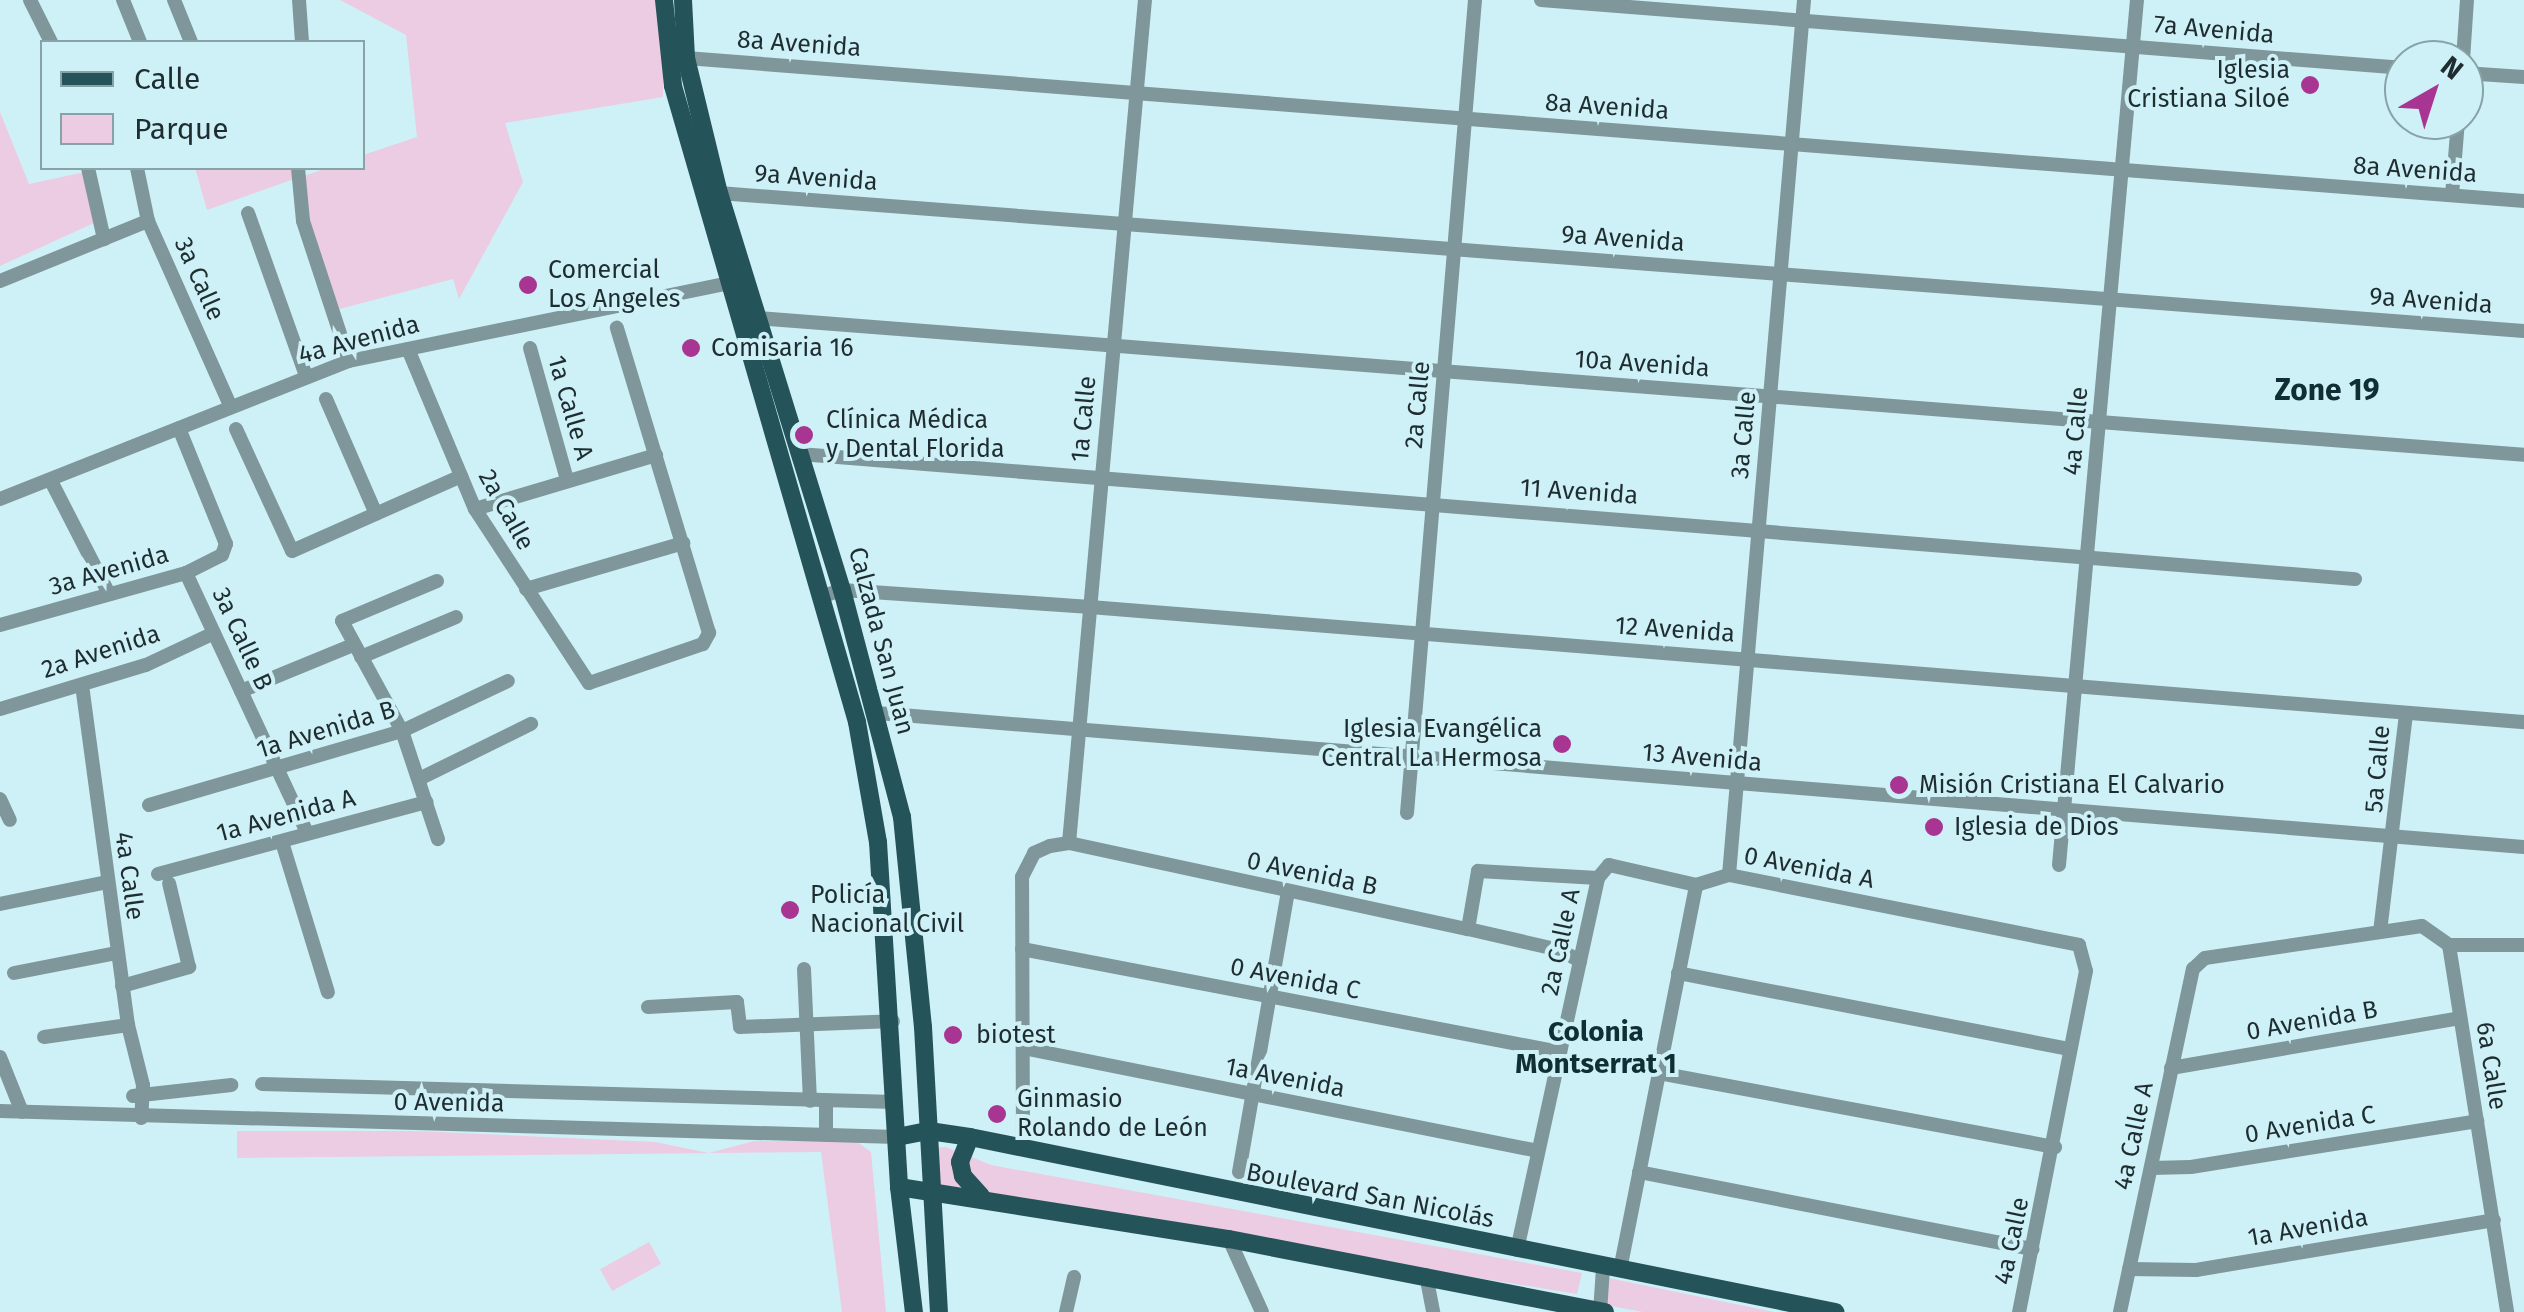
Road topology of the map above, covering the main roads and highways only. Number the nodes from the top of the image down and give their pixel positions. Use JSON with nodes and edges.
{"nodes":[{"id":1,"x":664,"y":0,"type":"edge"},
{"id":2,"x":683,"y":0,"type":"edge"},
{"id":3,"x":738,"y":282,"type":"junction"},
{"id":4,"x":749,"y":322,"type":"junction"},
{"id":5,"x":862,"y":749,"type":"junction"},
{"id":6,"x":902,"y":817,"type":"junction"},
{"id":7,"x":929,"y":1131,"type":"junction"},
{"id":8,"x":970,"y":1136,"type":"junction"},
{"id":9,"x":896,"y":1138,"type":"junction"},
{"id":10,"x":899,"y":1187,"type":"junction"},
{"id":11,"x":928,"y":1188,"type":"junction"},
{"id":12,"x":982,"y":1196,"type":"junction"},
{"id":13,"x":914,"y":1312,"type":"edge"},
{"id":14,"x":938,"y":1312,"type":"edge"},
{"id":15,"x":1602,"y":1312,"type":"edge"},
{"id":16,"x":1835,"y":1312,"type":"edge"}],
"edges":[{"from":1,"to":3,"type":"main road","name":"Calzada San Juan"},
{"from":2,"to":3,"type":"main road","name":"Calzada San Juan"},
{"from":3,"to":4,"type":"main road","name":"Calzada San Juan"},
{"from":4,"to":5,"type":"main road","name":"Calzada San Juan"},
{"from":4,"to":6,"type":"main road","name":"Calzada San Juan"},
{"from":5,"to":6,"type":"main road"},
{"from":5,"to":9,"type":"main road","name":"Calzada San Juan"},
{"from":6,"to":7,"type":"main road","name":"Calzada San Juan"},
{"from":7,"to":8,"type":"main road","name":"Boulevard San Nicolás"},
{"from":7,"to":9,"type":"main road","name":"Boulevard San Nicolás"},
{"from":7,"to":11,"type":"main road","name":"Calzada San Juan"},
{"from":8,"to":12,"type":"main road"},
{"from":8,"to":16,"type":"main road","name":"Boulevard San Nicolás"},
{"from":9,"to":10,"type":"main road","name":"Calzada San Juan"},
{"from":10,"to":11,"type":"main road"},
{"from":10,"to":13,"type":"main road","name":"Calzada San Juan"},
{"from":11,"to":12,"type":"main road"},
{"from":11,"to":14,"type":"main road","name":"Calzada San Juan"},
{"from":12,"to":15,"type":"main road"}]}
